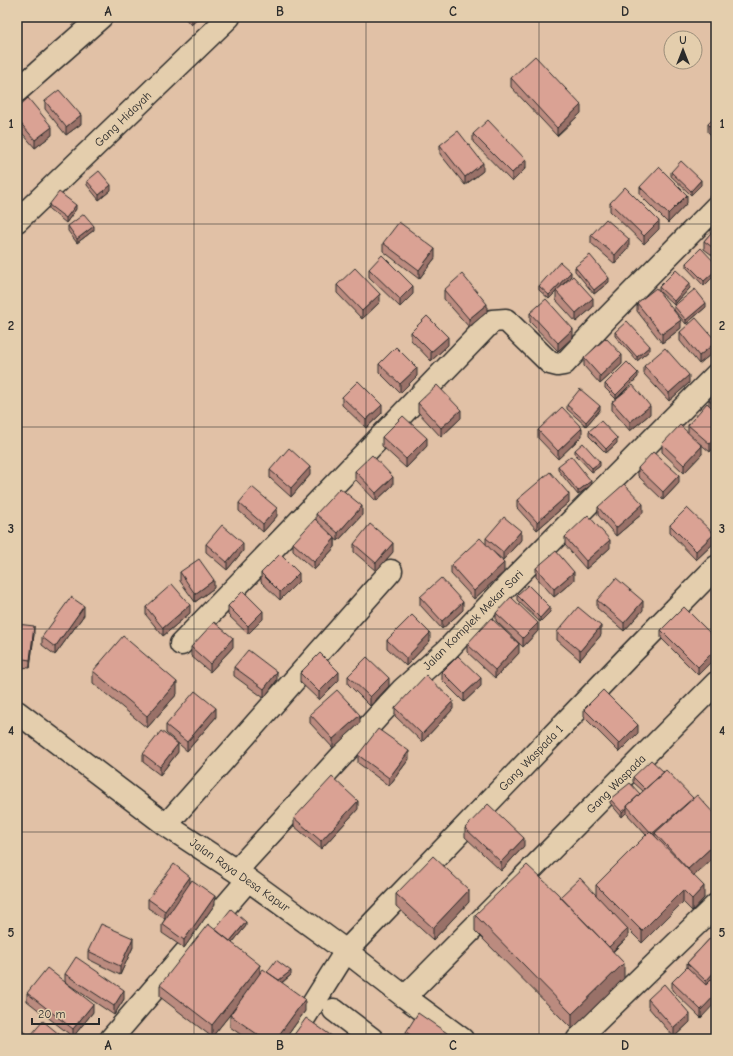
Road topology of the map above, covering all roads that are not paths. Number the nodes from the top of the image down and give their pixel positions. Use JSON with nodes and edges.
{"nodes":[{"id":1,"x":101,"y":17,"type":"edge"},
{"id":2,"x":229,"y":17,"type":"edge"},
{"id":3,"x":17,"y":91,"type":"edge"},
{"id":4,"x":716,"y":207,"type":"edge"},
{"id":5,"x":17,"y":221,"type":"edge"},
{"id":6,"x":716,"y":374,"type":"edge"},
{"id":7,"x":716,"y":566,"type":"edge"},
{"id":8,"x":391,"y":571,"type":"dead end"},
{"id":9,"x":182,"y":644,"type":"dead end"},
{"id":10,"x":716,"y":683,"type":"edge"},
{"id":11,"x":17,"y":712,"type":"edge"},
{"id":12,"x":166,"y":825,"type":"junction"},
{"id":13,"x":242,"y":876,"type":"junction"},
{"id":14,"x":716,"y":905,"type":"edge"},
{"id":15,"x":346,"y":951,"type":"junction"},
{"id":16,"x":405,"y":997,"type":"junction"},
{"id":17,"x":334,"y":1010,"type":"dead end"},
{"id":18,"x":458,"y":1038,"type":"edge"},
{"id":19,"x":111,"y":1039,"type":"edge"},
{"id":20,"x":291,"y":1039,"type":"edge"},
{"id":21,"x":372,"y":1039,"type":"edge"},
{"id":22,"x":578,"y":1039,"type":"edge"}],
"edges":[{"from":1,"to":3,"type":"street"},
{"from":2,"to":5,"type":"street","name":"Gang Hidayah"},
{"from":4,"to":9,"type":"street"},
{"from":6,"to":13,"type":"street","name":"Jalan Komplek Mekar Sari"},
{"from":7,"to":15,"type":"street","name":"Gang Waspada 1"},
{"from":8,"to":12,"type":"street"},
{"from":10,"to":16,"type":"street","name":"Gang Waspada"},
{"from":11,"to":12,"type":"street","name":"Jalan Raya Desa Kapur"},
{"from":12,"to":13,"type":"street","name":"Jalan Raya Desa Kapur"},
{"from":13,"to":15,"type":"street","name":"Jalan Raya Desa Kapur"},
{"from":13,"to":19,"type":"street","name":"Jalan Komplek Mekar Sari"},
{"from":14,"to":22,"type":"street"},
{"from":15,"to":16,"type":"street","name":"Jalan Raya Desa Kapur"},
{"from":15,"to":20,"type":"street","name":"Gang Waspada 1"},
{"from":16,"to":18,"type":"street","name":"Jalan Raya Desa Kapur"},
{"from":17,"to":21,"type":"street"}]}
